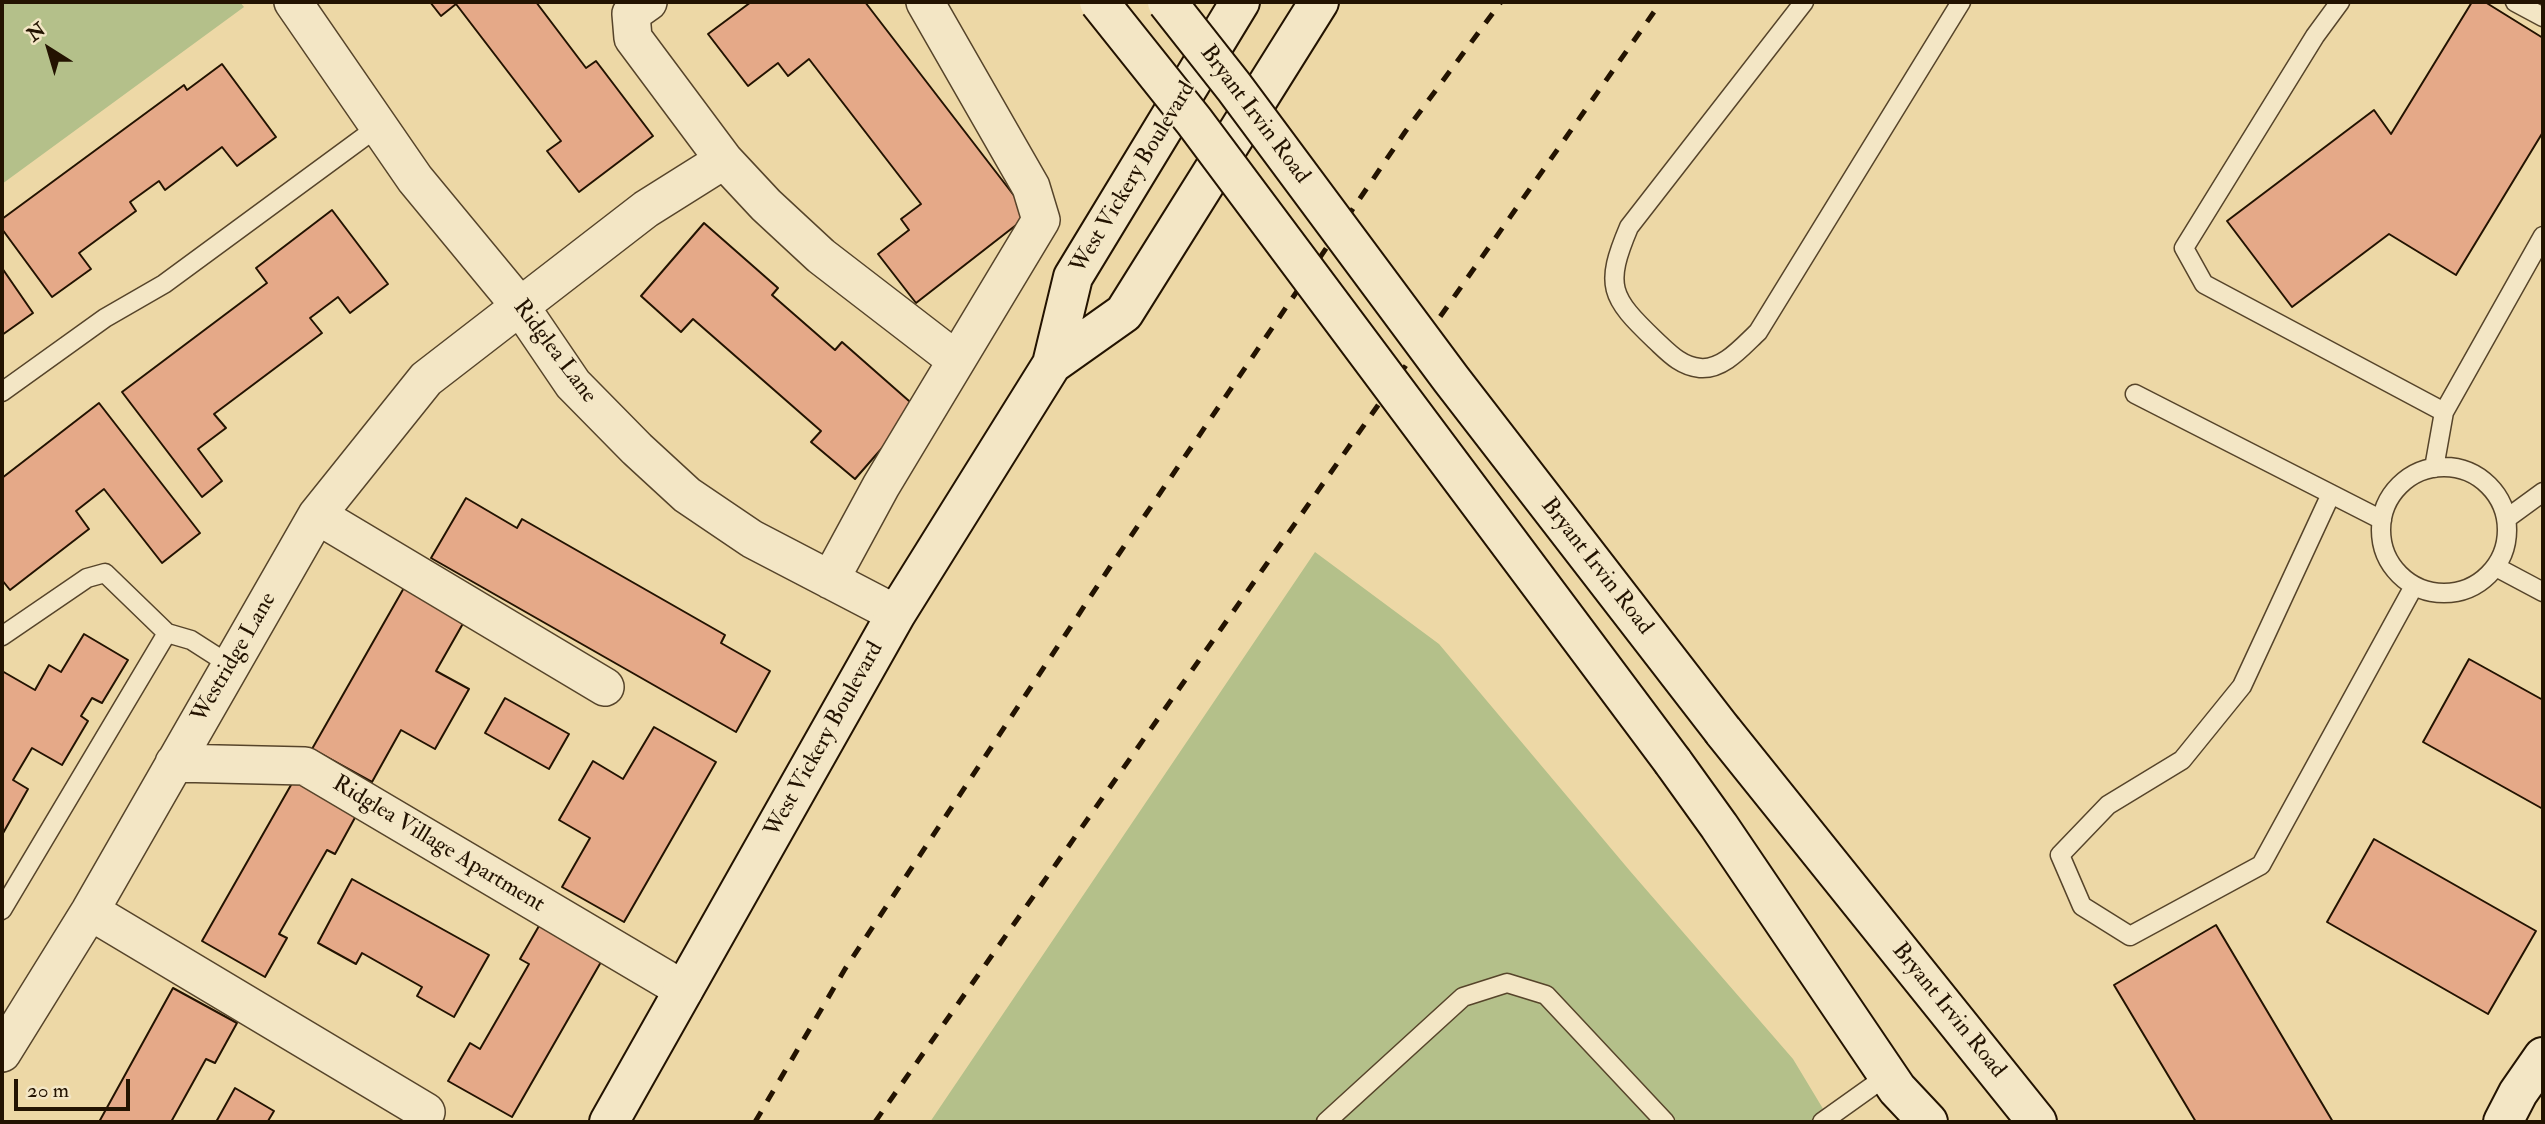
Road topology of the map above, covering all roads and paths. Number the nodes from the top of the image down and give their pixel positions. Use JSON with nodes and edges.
{"nodes":[{"id":1,"x":293,"y":2,"type":"edge"},
{"id":2,"x":648,"y":2,"type":"edge"},
{"id":3,"x":925,"y":2,"type":"edge"},
{"id":4,"x":1099,"y":2,"type":"edge"},
{"id":5,"x":1167,"y":2,"type":"edge"},
{"id":6,"x":1240,"y":2,"type":"edge"},
{"id":7,"x":1319,"y":2,"type":"edge"},
{"id":8,"x":1804,"y":2,"type":"edge"},
{"id":9,"x":1961,"y":2,"type":"edge"},
{"id":10,"x":2340,"y":2,"type":"edge"},
{"id":11,"x":2515,"y":2,"type":"edge"},
{"id":12,"x":2543,"y":17,"type":"edge"},
{"id":13,"x":379,"y":126,"type":"junction"},
{"id":14,"x":724,"y":160,"type":"junction"},
{"id":15,"x":2543,"y":236,"type":"edge"},
{"id":16,"x":520,"y":306,"type":"junction"},
{"id":17,"x":956,"y":360,"type":"junction"},
{"id":18,"x":1052,"y":364,"type":"junction"},
{"id":19,"x":2,"y":392,"type":"edge"},
{"id":20,"x":2135,"y":394,"type":"dead end"},
{"id":21,"x":2444,"y":412,"type":"junction"},
{"id":22,"x":2434,"y":468,"type":"junction"},
{"id":23,"x":2543,"y":492,"type":"edge"},
{"id":24,"x":2331,"y":494,"type":"junction"},
{"id":25,"x":317,"y":515,"type":"junction"},
{"id":26,"x":2506,"y":519,"type":"junction"},
{"id":27,"x":2382,"y":520,"type":"junction"},
{"id":28,"x":2496,"y":567,"type":"junction"},
{"id":29,"x":830,"y":580,"type":"junction"},
{"id":30,"x":2414,"y":586,"type":"junction"},
{"id":31,"x":2543,"y":592,"type":"edge"},
{"id":32,"x":896,"y":614,"type":"junction"},
{"id":33,"x":167,"y":633,"type":"junction"},
{"id":34,"x":2,"y":635,"type":"edge"},
{"id":35,"x":230,"y":666,"type":"junction"},
{"id":36,"x":605,"y":687,"type":"dead end"},
{"id":37,"x":174,"y":763,"type":"junction"},
{"id":38,"x":2,"y":910,"type":"edge"},
{"id":39,"x":90,"y":911,"type":"junction"},
{"id":40,"x":684,"y":990,"type":"junction"},
{"id":41,"x":2,"y":1053,"type":"edge"},
{"id":42,"x":2543,"y":1057,"type":"edge"},
{"id":43,"x":1899,"y":1095,"type":"edge"},
{"id":44,"x":426,"y":1112,"type":"dead end"},
{"id":45,"x":609,"y":1122,"type":"edge"},
{"id":46,"x":1326,"y":1122,"type":"edge"},
{"id":47,"x":1665,"y":1122,"type":"edge"},
{"id":48,"x":1822,"y":1122,"type":"edge"},
{"id":49,"x":1928,"y":1122,"type":"edge"},
{"id":50,"x":2038,"y":1122,"type":"edge"},
{"id":51,"x":2503,"y":1122,"type":"edge"}],
"edges":[{"from":1,"to":13,"type":"street","name":"Ridglea Lane"},
{"from":2,"to":14,"type":"street"},
{"from":3,"to":17,"type":"street"},
{"from":4,"to":43,"type":"main road","bridge":true},
{"from":5,"to":50,"type":"main road","name":"Bryant Irvin Road","bridge":true},
{"from":6,"to":18,"type":"main road","name":"West Vickery Boulevard"},
{"from":7,"to":18,"type":"main road","name":"West Vickery Boulevard"},
{"from":8,"to":9,"type":"lane"},
{"from":10,"to":21,"type":"lane"},
{"from":11,"to":12,"type":"lane"},
{"from":13,"to":16,"type":"street","name":"Ridglea Lane"},
{"from":13,"to":19,"type":"lane"},
{"from":14,"to":16,"type":"street","name":"Westridge Lane"},
{"from":14,"to":17,"type":"street"},
{"from":15,"to":21,"type":"lane"},
{"from":16,"to":25,"type":"street","name":"Westridge Lane"},
{"from":16,"to":29,"type":"street","name":"Ridglea Lane"},
{"from":17,"to":29,"type":"street"},
{"from":18,"to":32,"type":"main road","name":"West Vickery Boulevard"},
{"from":20,"to":24,"type":"lane"},
{"from":21,"to":22,"type":"lane"},
{"from":22,"to":26,"type":"lane"},
{"from":22,"to":27,"type":"lane"},
{"from":23,"to":26,"type":"lane"},
{"from":24,"to":27,"type":"lane"},
{"from":24,"to":30,"type":"lane"},
{"from":25,"to":35,"type":"street","name":"Westridge Lane"},
{"from":25,"to":36,"type":"street"},
{"from":26,"to":28,"type":"lane"},
{"from":27,"to":30,"type":"lane"},
{"from":28,"to":30,"type":"lane"},
{"from":28,"to":31,"type":"lane"},
{"from":29,"to":32,"type":"street","name":"Ridglea Lane"},
{"from":32,"to":40,"type":"main road","name":"West Vickery Boulevard"},
{"from":33,"to":34,"type":"lane"},
{"from":33,"to":35,"type":"lane"},
{"from":33,"to":38,"type":"lane"},
{"from":35,"to":37,"type":"street","name":"Westridge Lane"},
{"from":37,"to":39,"type":"street","name":"Westridge Lane"},
{"from":37,"to":40,"type":"street","name":"Ridglea Village Apartment"},
{"from":39,"to":41,"type":"street","name":"Westridge Lane"},
{"from":39,"to":44,"type":"street"},
{"from":40,"to":45,"type":"main road","name":"West Vickery Boulevard"},
{"from":42,"to":51,"type":"main road"},
{"from":43,"to":48,"type":"lane"},
{"from":43,"to":49,"type":"main road"},
{"from":46,"to":47,"type":"lane"}]}
